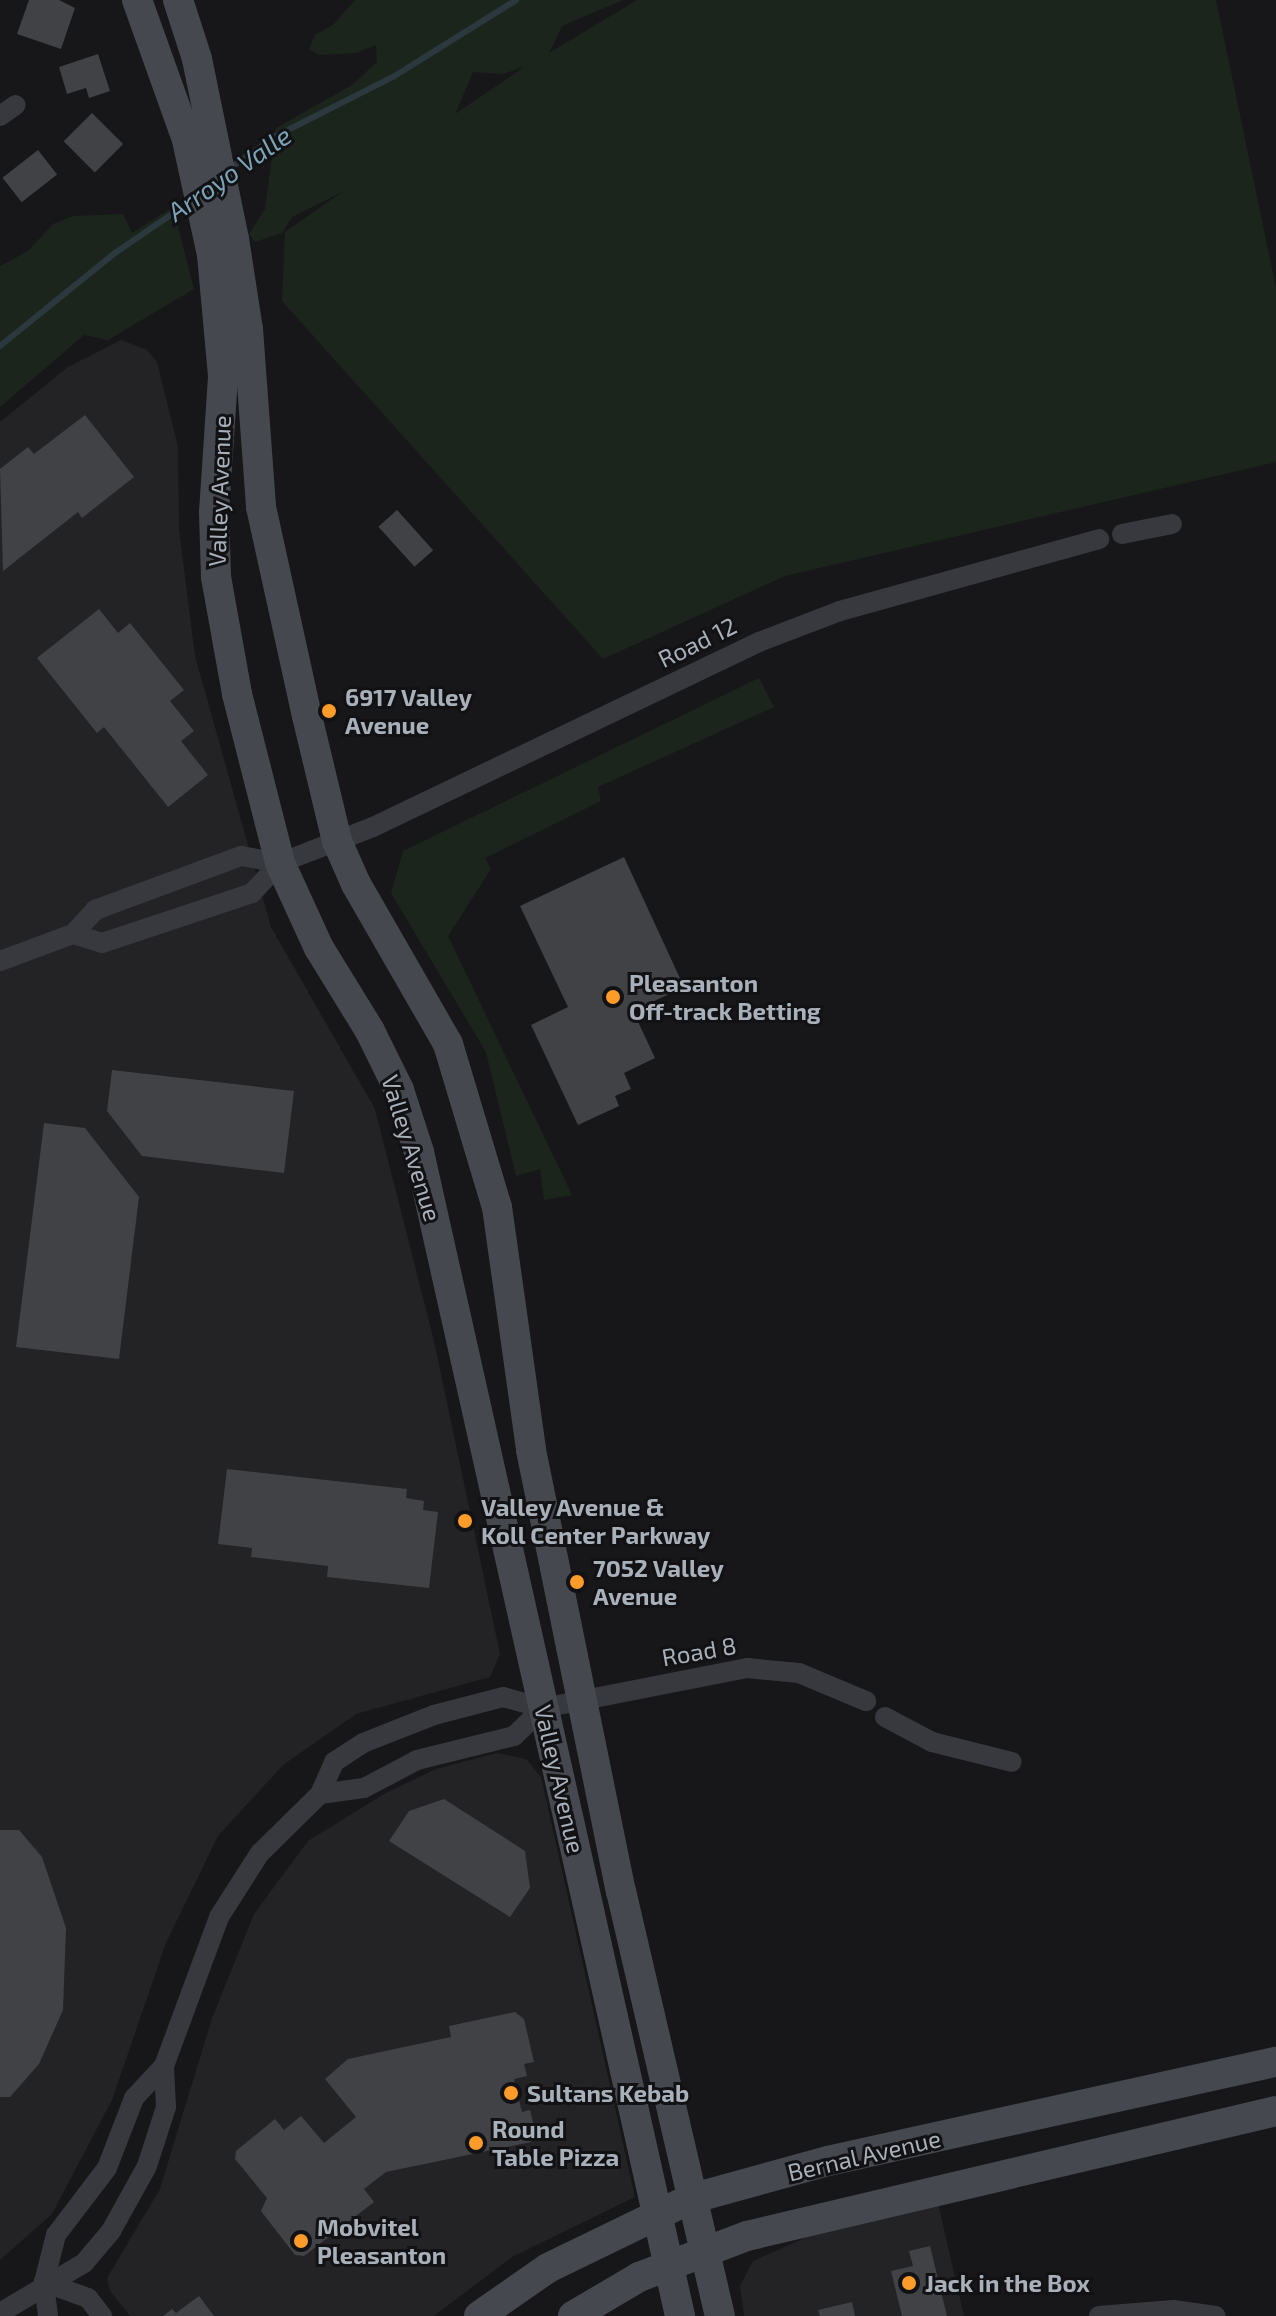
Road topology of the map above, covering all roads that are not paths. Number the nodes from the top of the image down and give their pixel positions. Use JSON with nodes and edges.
{"nodes":[{"id":1,"x":137,"y":0,"type":"edge"},
{"id":2,"x":178,"y":0,"type":"edge"},
{"id":3,"x":223,"y":247,"type":"junction"},
{"id":4,"x":1172,"y":524,"type":"dead end"},
{"id":5,"x":1122,"y":534,"type":"dead end"},
{"id":6,"x":1099,"y":539,"type":"dead end"},
{"id":7,"x":337,"y":841,"type":"junction"},
{"id":8,"x":280,"y":863,"type":"junction"},
{"id":9,"x":73,"y":934,"type":"junction"},
{"id":10,"x":0,"y":961,"type":"edge"},
{"id":11,"x":584,"y":1700,"type":"junction"},
{"id":12,"x":866,"y":1701,"type":"dead end"},
{"id":13,"x":543,"y":1708,"type":"junction"},
{"id":14,"x":885,"y":1717,"type":"dead end"},
{"id":15,"x":1012,"y":1762,"type":"dead end"},
{"id":16,"x":320,"y":1794,"type":"junction"},
{"id":17,"x":1276,"y":2062,"type":"edge"},
{"id":18,"x":164,"y":2066,"type":"junction"},
{"id":19,"x":1276,"y":2111,"type":"edge"},
{"id":20,"x":690,"y":2199,"type":"junction"},
{"id":21,"x":658,"y":2213,"type":"junction"},
{"id":22,"x":705,"y":2252,"type":"junction"},
{"id":23,"x":670,"y":2265,"type":"junction"},
{"id":24,"x":44,"y":2282,"type":"junction"},
{"id":25,"x":0,"y":2313,"type":"edge"},
{"id":26,"x":48,"y":2316,"type":"edge"},
{"id":27,"x":102,"y":2316,"type":"edge"},
{"id":28,"x":479,"y":2316,"type":"edge"},
{"id":29,"x":573,"y":2316,"type":"edge"},
{"id":30,"x":680,"y":2316,"type":"edge"},
{"id":31,"x":720,"y":2316,"type":"edge"},
{"id":32,"x":1099,"y":2316,"type":"edge"},
{"id":33,"x":1216,"y":2316,"type":"edge"}],
"edges":[{"from":1,"to":3,"type":"main road","name":"Valley Avenue"},
{"from":2,"to":3,"type":"main road","name":"Valley Avenue"},
{"from":3,"to":7,"type":"main road","name":"Valley Avenue"},
{"from":3,"to":8,"type":"main road","name":"Valley Avenue"},
{"from":4,"to":5,"type":"street"},
{"from":6,"to":7,"type":"street","name":"Road 12"},
{"from":7,"to":8,"type":"street","name":"Road 12"},
{"from":7,"to":11,"type":"main road","name":"Valley Avenue"},
{"from":8,"to":9,"type":"street"},
{"from":8,"to":9,"type":"street"},
{"from":8,"to":13,"type":"main road","name":"Valley Avenue"},
{"from":9,"to":10,"type":"street"},
{"from":11,"to":12,"type":"street","name":"Road 8"},
{"from":11,"to":13,"type":"street","name":"Road 8"},
{"from":11,"to":20,"type":"main road","name":"Valley Avenue"},
{"from":13,"to":16,"type":"street"},
{"from":13,"to":16,"type":"street"},
{"from":13,"to":21,"type":"main road","name":"Valley Avenue"},
{"from":14,"to":15,"type":"street"},
{"from":16,"to":18,"type":"street"},
{"from":17,"to":20,"type":"main road","name":"Bernal Avenue"},
{"from":18,"to":24,"type":"street"},
{"from":18,"to":24,"type":"street"},
{"from":19,"to":22,"type":"main road"},
{"from":20,"to":21,"type":"main road","name":"Bernal Avenue"},
{"from":20,"to":22,"type":"main road","name":"Valley Avenue"},
{"from":21,"to":23,"type":"main road","name":"Valley Avenue"},
{"from":21,"to":28,"type":"main road","name":"Bernal Avenue"},
{"from":22,"to":23,"type":"main road"},
{"from":22,"to":31,"type":"main road","name":"Valley Avenue"},
{"from":23,"to":29,"type":"main road"},
{"from":23,"to":30,"type":"main road","name":"Valley Avenue"},
{"from":24,"to":25,"type":"street"},
{"from":24,"to":26,"type":"street"},
{"from":24,"to":27,"type":"street"},
{"from":32,"to":33,"type":"street"}]}
